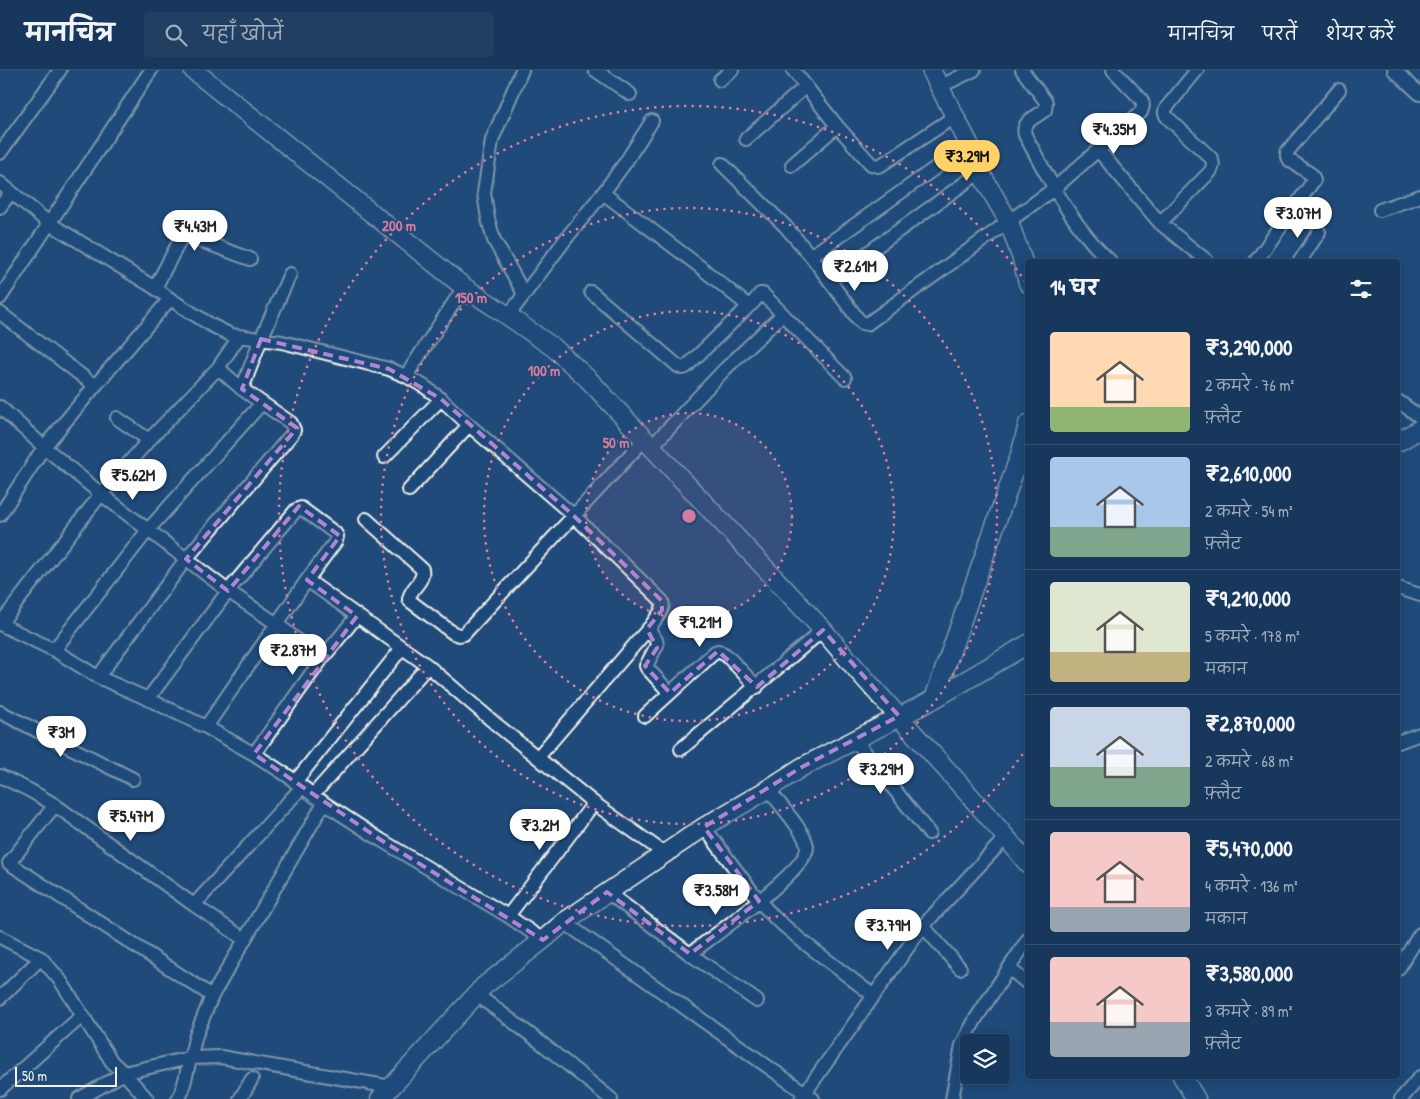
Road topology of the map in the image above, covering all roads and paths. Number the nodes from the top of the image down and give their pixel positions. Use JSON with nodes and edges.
{"nodes":[{"id":1,"x":60,"y":70,"type":"edge"},
{"id":2,"x":151,"y":70,"type":"edge"},
{"id":3,"x":193,"y":70,"type":"edge"},
{"id":4,"x":522,"y":70,"type":"edge"},
{"id":5,"x":595,"y":70,"type":"edge"},
{"id":6,"x":732,"y":70,"type":"edge"},
{"id":7,"x":793,"y":70,"type":"edge"},
{"id":8,"x":931,"y":70,"type":"edge"},
{"id":9,"x":974,"y":70,"type":"edge"},
{"id":10,"x":1022,"y":70,"type":"edge"},
{"id":11,"x":1113,"y":70,"type":"edge"},
{"id":12,"x":1197,"y":70,"type":"edge"},
{"id":13,"x":1394,"y":70,"type":"edge"},
{"id":14,"x":720,"y":80,"type":"dead end"},
{"id":15,"x":806,"y":86,"type":"junction"},
{"id":16,"x":940,"y":86,"type":"junction"},
{"id":17,"x":1339,"y":90,"type":"dead end"},
{"id":18,"x":630,"y":94,"type":"dead end"},
{"id":19,"x":1420,"y":94,"type":"edge"},
{"id":20,"x":954,"y":117,"type":"junction"},
{"id":21,"x":652,"y":121,"type":"dead end"},
{"id":22,"x":837,"y":126,"type":"junction"},
{"id":23,"x":746,"y":139,"type":"dead end"},
{"id":24,"x":968,"y":144,"type":"junction"},
{"id":25,"x":1099,"y":151,"type":"junction"},
{"id":26,"x":0,"y":152,"type":"edge"},
{"id":27,"x":722,"y":164,"type":"dead end"},
{"id":28,"x":792,"y":164,"type":"dead end"},
{"id":29,"x":980,"y":172,"type":"junction"},
{"id":30,"x":0,"y":183,"type":"edge"},
{"id":31,"x":1055,"y":188,"type":"junction"},
{"id":32,"x":11,"y":192,"type":"junction"},
{"id":33,"x":603,"y":193,"type":"junction"},
{"id":34,"x":1420,"y":196,"type":"edge"},
{"id":35,"x":0,"y":207,"type":"edge"},
{"id":36,"x":1380,"y":210,"type":"dead end"},
{"id":37,"x":1009,"y":222,"type":"junction"},
{"id":38,"x":49,"y":223,"type":"junction"},
{"id":39,"x":1160,"y":223,"type":"junction"},
{"id":40,"x":1319,"y":232,"type":"dead end"},
{"id":41,"x":811,"y":256,"type":"junction"},
{"id":42,"x":250,"y":259,"type":"dead end"},
{"id":43,"x":1108,"y":259,"type":"edge"},
{"id":44,"x":1205,"y":259,"type":"edge"},
{"id":45,"x":1257,"y":259,"type":"edge"},
{"id":46,"x":1301,"y":259,"type":"edge"},
{"id":47,"x":1025,"y":270,"type":"edge"},
{"id":48,"x":290,"y":274,"type":"dead end"},
{"id":49,"x":830,"y":280,"type":"junction"},
{"id":50,"x":464,"y":287,"type":"junction"},
{"id":51,"x":155,"y":288,"type":"junction"},
{"id":52,"x":591,"y":292,"type":"dead end"},
{"id":53,"x":524,"y":294,"type":"junction"},
{"id":54,"x":0,"y":298,"type":"edge"},
{"id":55,"x":170,"y":300,"type":"junction"},
{"id":56,"x":750,"y":305,"type":"junction"},
{"id":57,"x":0,"y":313,"type":"edge"},
{"id":58,"x":782,"y":315,"type":"junction"},
{"id":59,"x":508,"y":316,"type":"junction"},
{"id":60,"x":239,"y":337,"type":"junction"},
{"id":61,"x":261,"y":339,"type":"junction"},
{"id":62,"x":218,"y":368,"type":"junction"},
{"id":63,"x":406,"y":376,"type":"junction"},
{"id":64,"x":845,"y":378,"type":"dead end"},
{"id":65,"x":95,"y":386,"type":"junction"},
{"id":66,"x":242,"y":389,"type":"junction"},
{"id":67,"x":440,"y":399,"type":"junction"},
{"id":68,"x":1400,"y":402,"type":"edge"},
{"id":69,"x":262,"y":403,"type":"junction"},
{"id":70,"x":0,"y":408,"type":"edge"},
{"id":71,"x":1420,"y":417,"type":"edge"},
{"id":72,"x":117,"y":418,"type":"dead end"},
{"id":73,"x":469,"y":425,"type":"junction"},
{"id":74,"x":1420,"y":429,"type":"edge"},
{"id":75,"x":1025,"y":438,"type":"edge"},
{"id":76,"x":149,"y":440,"type":"junction"},
{"id":77,"x":1400,"y":441,"type":"edge"},
{"id":78,"x":648,"y":443,"type":"junction"},
{"id":79,"x":44,"y":447,"type":"junction"},
{"id":80,"x":384,"y":457,"type":"dead end"},
{"id":81,"x":409,"y":490,"type":"dead end"},
{"id":82,"x":101,"y":494,"type":"junction"},
{"id":83,"x":0,"y":515,"type":"edge"},
{"id":84,"x":574,"y":516,"type":"junction"},
{"id":85,"x":366,"y":520,"type":"dead end"},
{"id":86,"x":148,"y":530,"type":"junction"},
{"id":87,"x":186,"y":559,"type":"junction"},
{"id":88,"x":307,"y":580,"type":"junction"},
{"id":89,"x":1400,"y":589,"type":"edge"},
{"id":90,"x":228,"y":591,"type":"junction"},
{"id":91,"x":1420,"y":596,"type":"edge"},
{"id":92,"x":357,"y":616,"type":"junction"},
{"id":93,"x":277,"y":624,"type":"junction"},
{"id":94,"x":649,"y":628,"type":"junction"},
{"id":95,"x":823,"y":630,"type":"junction"},
{"id":96,"x":1025,"y":646,"type":"edge"},
{"id":97,"x":402,"y":648,"type":"junction"},
{"id":98,"x":54,"y":650,"type":"junction"},
{"id":99,"x":321,"y":660,"type":"junction"},
{"id":100,"x":428,"y":666,"type":"junction"},
{"id":101,"x":98,"y":677,"type":"junction"},
{"id":102,"x":757,"y":687,"type":"junction"},
{"id":103,"x":670,"y":693,"type":"junction"},
{"id":104,"x":148,"y":699,"type":"junction"},
{"id":105,"x":934,"y":699,"type":"junction"},
{"id":106,"x":0,"y":712,"type":"edge"},
{"id":107,"x":645,"y":716,"type":"dead end"},
{"id":108,"x":899,"y":716,"type":"junction"},
{"id":109,"x":206,"y":727,"type":"junction"},
{"id":110,"x":1420,"y":734,"type":"edge"},
{"id":111,"x":855,"y":740,"type":"junction"},
{"id":112,"x":1400,"y":741,"type":"edge"},
{"id":113,"x":681,"y":749,"type":"dead end"},
{"id":114,"x":254,"y":754,"type":"junction"},
{"id":115,"x":538,"y":757,"type":"junction"},
{"id":116,"x":0,"y":776,"type":"edge"},
{"id":117,"x":133,"y":779,"type":"dead end"},
{"id":118,"x":303,"y":788,"type":"junction"},
{"id":119,"x":768,"y":789,"type":"junction"},
{"id":120,"x":594,"y":802,"type":"junction"},
{"id":121,"x":324,"y":803,"type":"junction"},
{"id":122,"x":55,"y":805,"type":"junction"},
{"id":123,"x":704,"y":826,"type":"junction"},
{"id":124,"x":929,"y":833,"type":"dead end"},
{"id":125,"x":1006,"y":837,"type":"junction"},
{"id":126,"x":664,"y":853,"type":"junction"},
{"id":127,"x":1025,"y":860,"type":"edge"},
{"id":128,"x":5,"y":861,"type":"edge"},
{"id":129,"x":607,"y":892,"type":"junction"},
{"id":130,"x":759,"y":901,"type":"junction"},
{"id":131,"x":194,"y":905,"type":"junction"},
{"id":132,"x":508,"y":916,"type":"junction"},
{"id":133,"x":564,"y":922,"type":"junction"},
{"id":134,"x":923,"y":926,"type":"junction"},
{"id":135,"x":1420,"y":934,"type":"edge"},
{"id":136,"x":0,"y":937,"type":"edge"},
{"id":137,"x":244,"y":939,"type":"junction"},
{"id":138,"x":543,"y":940,"type":"junction"},
{"id":139,"x":1025,"y":944,"type":"edge"},
{"id":140,"x":690,"y":954,"type":"junction"},
{"id":141,"x":41,"y":958,"type":"junction"},
{"id":142,"x":1400,"y":966,"type":"edge"},
{"id":143,"x":960,"y":968,"type":"dead end"},
{"id":144,"x":1009,"y":968,"type":"junction"},
{"id":145,"x":1025,"y":981,"type":"edge"},
{"id":146,"x":476,"y":994,"type":"junction"},
{"id":147,"x":212,"y":996,"type":"junction"},
{"id":148,"x":874,"y":996,"type":"junction"},
{"id":149,"x":0,"y":998,"type":"edge"},
{"id":150,"x":757,"y":1001,"type":"dead end"},
{"id":151,"x":83,"y":1015,"type":"junction"},
{"id":152,"x":189,"y":1058,"type":"junction"},
{"id":153,"x":124,"y":1073,"type":"junction"},
{"id":154,"x":1420,"y":1077,"type":"edge"},
{"id":155,"x":252,"y":1079,"type":"dead end"},
{"id":156,"x":1184,"y":1079,"type":"edge"},
{"id":157,"x":0,"y":1089,"type":"edge"},
{"id":158,"x":385,"y":1093,"type":"edge"},
{"id":159,"x":807,"y":1097,"type":"edge"},
{"id":160,"x":79,"y":1099,"type":"edge"},
{"id":161,"x":147,"y":1099,"type":"edge"},
{"id":162,"x":178,"y":1099,"type":"edge"},
{"id":163,"x":240,"y":1099,"type":"edge"},
{"id":164,"x":611,"y":1099,"type":"edge"},
{"id":165,"x":952,"y":1099,"type":"edge"},
{"id":166,"x":1196,"y":1099,"type":"edge"},
{"id":167,"x":1401,"y":1099,"type":"edge"}],
"edges":[{"from":1,"to":26,"type":"street"},
{"from":2,"to":38,"type":"street"},
{"from":3,"to":50,"type":"street"},
{"from":4,"to":53,"type":"street"},
{"from":5,"to":18,"type":"street"},
{"from":6,"to":14,"type":"street"},
{"from":7,"to":15,"type":"street"},
{"from":8,"to":16,"type":"street"},
{"from":9,"to":16,"type":"street"},
{"from":10,"to":31,"type":"street"},
{"from":11,"to":25,"type":"street"},
{"from":12,"to":39,"type":"street"},
{"from":13,"to":19,"type":"street"},
{"from":15,"to":22,"type":"street"},
{"from":15,"to":23,"type":"street"},
{"from":16,"to":20,"type":"street"},
{"from":17,"to":45,"type":"street"},
{"from":20,"to":22,"type":"street"},
{"from":20,"to":24,"type":"street"},
{"from":21,"to":33,"type":"street"},
{"from":22,"to":28,"type":"street"},
{"from":24,"to":29,"type":"street"},
{"from":24,"to":41,"type":"street"},
{"from":25,"to":31,"type":"street"},
{"from":25,"to":39,"type":"street"},
{"from":27,"to":41,"type":"street"},
{"from":29,"to":37,"type":"street"},
{"from":29,"to":49,"type":"street"},
{"from":30,"to":32,"type":"street"},
{"from":31,"to":37,"type":"street"},
{"from":31,"to":43,"type":"street"},
{"from":32,"to":35,"type":"street"},
{"from":32,"to":38,"type":"street"},
{"from":33,"to":53,"type":"street"},
{"from":33,"to":56,"type":"street"},
{"from":34,"to":36,"type":"street"},
{"from":37,"to":47,"type":"street"},
{"from":37,"to":49,"type":"street"},
{"from":38,"to":51,"type":"street"},
{"from":38,"to":54,"type":"street"},
{"from":39,"to":44,"type":"street"},
{"from":40,"to":46,"type":"street"},
{"from":41,"to":49,"type":"street"},
{"from":42,"to":51,"type":"street"},
{"from":48,"to":61,"type":"street"},
{"from":50,"to":59,"type":"street"},
{"from":50,"to":63,"type":"street"},
{"from":51,"to":55,"type":"street"},
{"from":52,"to":56,"type":"street"},
{"from":53,"to":59,"type":"street"},
{"from":55,"to":60,"type":"street"},
{"from":55,"to":65,"type":"street"},
{"from":56,"to":58,"type":"street"},
{"from":57,"to":65,"type":"street"},
{"from":58,"to":64,"type":"street"},
{"from":58,"to":78,"type":"street"},
{"from":59,"to":78,"type":"street"},
{"from":60,"to":61,"type":"street"},
{"from":60,"to":62,"type":"street"},
{"from":61,"to":63,"type":"street"},
{"from":61,"to":66,"type":"street"},
{"from":62,"to":66,"type":"street"},
{"from":62,"to":76,"type":"street"},
{"from":63,"to":67,"type":"street"},
{"from":65,"to":79,"type":"street"},
{"from":66,"to":69,"type":"street"},
{"from":67,"to":73,"type":"street"},
{"from":67,"to":80,"type":"street"},
{"from":68,"to":71,"type":"street"},
{"from":69,"to":86,"type":"street"},
{"from":69,"to":87,"type":"street"},
{"from":70,"to":79,"type":"street"},
{"from":72,"to":76,"type":"street"},
{"from":73,"to":81,"type":"street"},
{"from":73,"to":84,"type":"street"},
{"from":74,"to":77,"type":"street"},
{"from":75,"to":105,"type":"street"},
{"from":76,"to":82,"type":"street"},
{"from":78,"to":84,"type":"street"},
{"from":78,"to":95,"type":"street"},
{"from":79,"to":82,"type":"street"},
{"from":79,"to":83,"type":"street"},
{"from":82,"to":86,"type":"street"},
{"from":82,"to":98,"type":"street"},
{"from":84,"to":85,"type":"street"},
{"from":84,"to":94,"type":"street"},
{"from":86,"to":87,"type":"street"},
{"from":86,"to":98,"type":"street"},
{"from":87,"to":90,"type":"street"},
{"from":87,"to":101,"type":"street"},
{"from":88,"to":90,"type":"street"},
{"from":88,"to":92,"type":"street"},
{"from":88,"to":93,"type":"street"},
{"from":89,"to":91,"type":"street"},
{"from":90,"to":93,"type":"street"},
{"from":90,"to":104,"type":"street"},
{"from":92,"to":97,"type":"street"},
{"from":92,"to":99,"type":"street"},
{"from":93,"to":99,"type":"street"},
{"from":93,"to":109,"type":"street"},
{"from":94,"to":103,"type":"street"},
{"from":94,"to":115,"type":"street"},
{"from":95,"to":102,"type":"street"},
{"from":95,"to":108,"type":"street"},
{"from":96,"to":105,"type":"street"},
{"from":97,"to":100,"type":"street"},
{"from":97,"to":118,"type":"street"},
{"from":98,"to":101,"type":"street"},
{"from":99,"to":114,"type":"street"},
{"from":100,"to":115,"type":"street"},
{"from":100,"to":118,"type":"street"},
{"from":101,"to":104,"type":"street"},
{"from":102,"to":103,"type":"street"},
{"from":102,"to":113,"type":"street"},
{"from":103,"to":107,"type":"street"},
{"from":104,"to":109,"type":"street"},
{"from":105,"to":108,"type":"street"},
{"from":106,"to":117,"type":"street"},
{"from":108,"to":111,"type":"street"},
{"from":108,"to":125,"type":"street"},
{"from":109,"to":114,"type":"street"},
{"from":110,"to":112,"type":"street"},
{"from":111,"to":119,"type":"street"},
{"from":111,"to":124,"type":"street"},
{"from":114,"to":118,"type":"street"},
{"from":115,"to":120,"type":"street"},
{"from":116,"to":122,"type":"street"},
{"from":118,"to":121,"type":"street"},
{"from":118,"to":131,"type":"street"},
{"from":119,"to":123,"type":"street"},
{"from":119,"to":130,"type":"street"},
{"from":120,"to":126,"type":"street"},
{"from":120,"to":132,"type":"street"},
{"from":121,"to":132,"type":"street"},
{"from":121,"to":137,"type":"street"},
{"from":122,"to":128,"type":"street"},
{"from":122,"to":131,"type":"street"},
{"from":123,"to":126,"type":"street"},
{"from":123,"to":130,"type":"street"},
{"from":125,"to":127,"type":"street"},
{"from":125,"to":134,"type":"street"},
{"from":126,"to":129,"type":"street"},
{"from":128,"to":147,"type":"street"},
{"from":129,"to":133,"type":"street"},
{"from":129,"to":140,"type":"street"},
{"from":130,"to":140,"type":"street"},
{"from":130,"to":148,"type":"street"},
{"from":131,"to":137,"type":"street"},
{"from":132,"to":138,"type":"street"},
{"from":133,"to":138,"type":"street"},
{"from":133,"to":159,"type":"street"},
{"from":134,"to":143,"type":"street"},
{"from":134,"to":148,"type":"street"},
{"from":135,"to":142,"type":"street"},
{"from":136,"to":141,"type":"street"},
{"from":137,"to":147,"type":"street"},
{"from":138,"to":146,"type":"street"},
{"from":139,"to":144,"type":"street"},
{"from":140,"to":150,"type":"street"},
{"from":141,"to":149,"type":"street"},
{"from":141,"to":151,"type":"street"},
{"from":144,"to":145,"type":"street"},
{"from":144,"to":165,"type":"street"},
{"from":146,"to":158,"type":"street"},
{"from":146,"to":164,"type":"street"},
{"from":147,"to":152,"type":"street"},
{"from":148,"to":159,"type":"street"},
{"from":151,"to":153,"type":"street"},
{"from":151,"to":157,"type":"street"},
{"from":152,"to":153,"type":"street"},
{"from":152,"to":158,"type":"street"},
{"from":152,"to":162,"type":"street"},
{"from":153,"to":160,"type":"street"},
{"from":153,"to":161,"type":"street"},
{"from":154,"to":167,"type":"street"},
{"from":155,"to":163,"type":"street"},
{"from":156,"to":166,"type":"street"}]}
